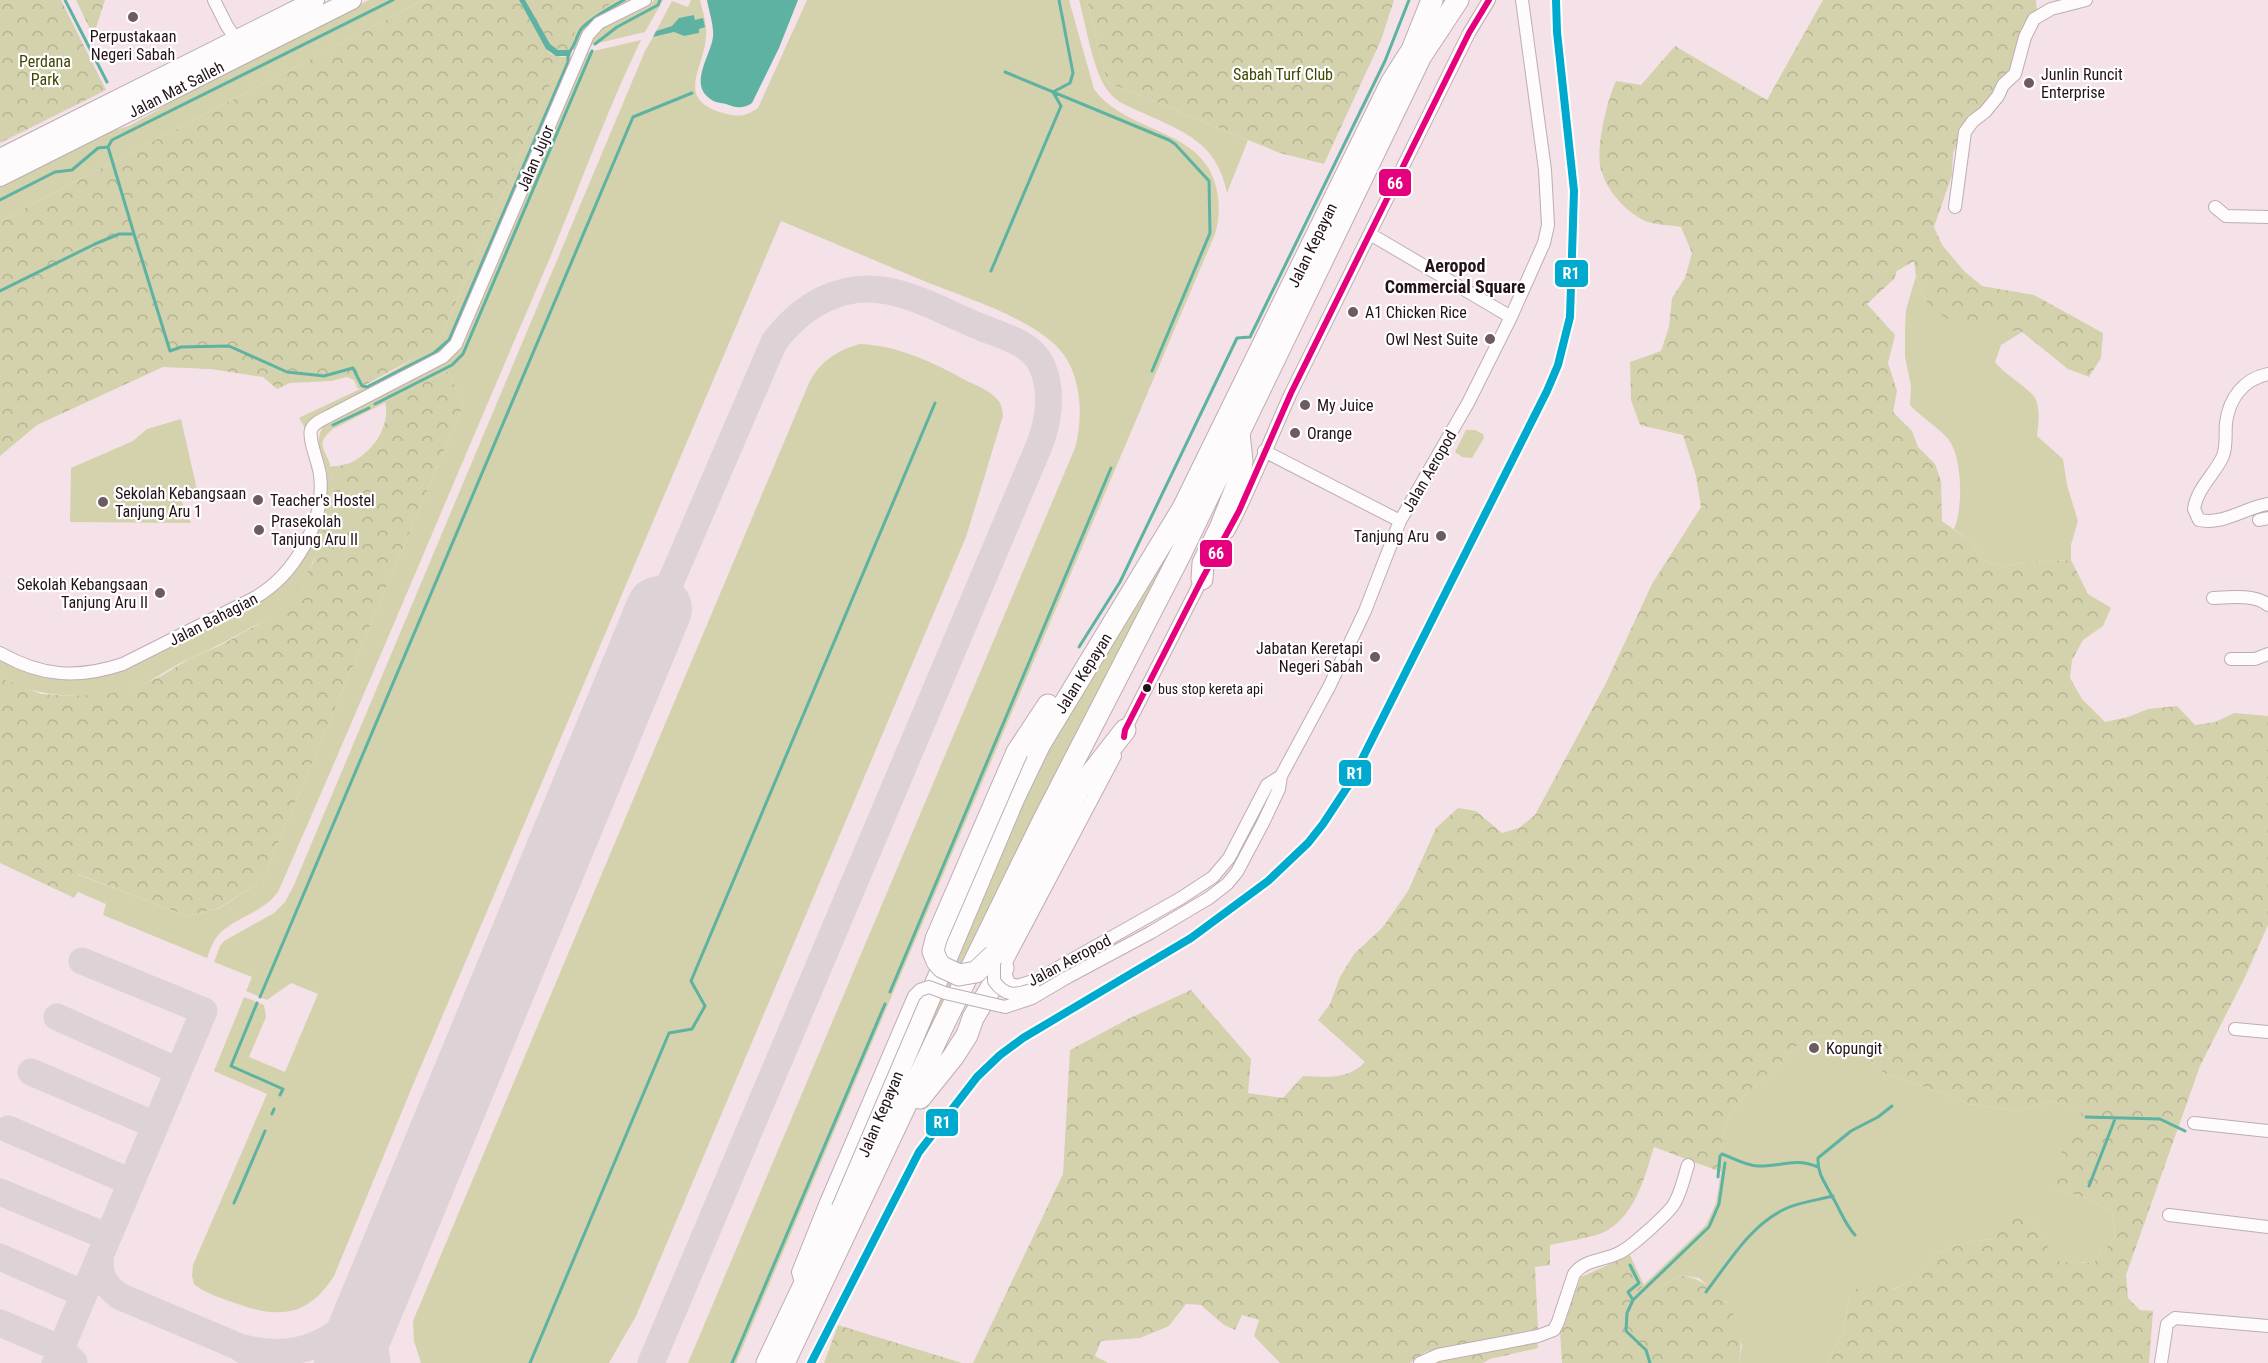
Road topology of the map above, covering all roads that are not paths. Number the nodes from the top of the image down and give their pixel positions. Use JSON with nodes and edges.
{"nodes":[{"id":1,"x":214,"y":0,"type":"edge"},
{"id":2,"x":315,"y":0,"type":"edge"},
{"id":3,"x":352,"y":0,"type":"edge"},
{"id":4,"x":645,"y":0,"type":"edge"},
{"id":5,"x":1418,"y":0,"type":"edge"},
{"id":6,"x":1432,"y":0,"type":"edge"},
{"id":7,"x":1448,"y":0,"type":"edge"},
{"id":8,"x":1458,"y":0,"type":"edge"},
{"id":9,"x":1522,"y":0,"type":"edge"},
{"id":10,"x":2086,"y":0,"type":"edge"},
{"id":11,"x":1488,"y":3,"type":"edge"},
{"id":12,"x":300,"y":26,"type":"junction"},
{"id":13,"x":236,"y":39,"type":"junction"},
{"id":14,"x":1421,"y":56,"type":"junction"},
{"id":15,"x":1391,"y":83,"type":"junction"},
{"id":16,"x":0,"y":158,"type":"edge"},
{"id":17,"x":0,"y":177,"type":"edge"},
{"id":18,"x":1954,"y":207,"type":"dead end"},
{"id":19,"x":2215,"y":207,"type":"dead end"},
{"id":20,"x":2268,"y":218,"type":"edge"},
{"id":21,"x":1370,"y":234,"type":"junction"},
{"id":22,"x":1511,"y":316,"type":"junction"},
{"id":23,"x":456,"y":344,"type":"joint"},
{"id":24,"x":2268,"y":374,"type":"edge"},
{"id":25,"x":1239,"y":432,"type":"junction"},
{"id":26,"x":1264,"y":451,"type":"junction"},
{"id":27,"x":2268,"y":504,"type":"edge"},
{"id":28,"x":1400,"y":521,"type":"junction"},
{"id":29,"x":1202,"y":579,"type":"junction"},
{"id":30,"x":2213,"y":598,"type":"dead end"},
{"id":31,"x":2268,"y":604,"type":"edge"},
{"id":32,"x":1096,"y":651,"type":"junction"},
{"id":33,"x":0,"y":653,"type":"edge"},
{"id":34,"x":2268,"y":654,"type":"edge"},
{"id":35,"x":2231,"y":659,"type":"dead end"},
{"id":36,"x":1125,"y":730,"type":"joint"},
{"id":37,"x":1281,"y":776,"type":"junction"},
{"id":38,"x":998,"y":961,"type":"junction"},
{"id":39,"x":1066,"y":978,"type":"junction"},
{"id":40,"x":973,"y":1018,"type":"junction"},
{"id":41,"x":2235,"y":1029,"type":"dead end"},
{"id":42,"x":2268,"y":1032,"type":"edge"},
{"id":43,"x":914,"y":1091,"type":"junction"},
{"id":44,"x":2194,"y":1123,"type":"dead end"},
{"id":45,"x":2268,"y":1131,"type":"edge"},
{"id":46,"x":889,"y":1143,"type":"junction"},
{"id":47,"x":1688,"y":1165,"type":"dead end"},
{"id":48,"x":2169,"y":1215,"type":"dead end"},
{"id":49,"x":2268,"y":1227,"type":"edge"},
{"id":50,"x":802,"y":1286,"type":"junction"},
{"id":51,"x":2268,"y":1326,"type":"edge"},
{"id":52,"x":767,"y":1363,"type":"edge"},
{"id":53,"x":784,"y":1363,"type":"edge"},
{"id":54,"x":1420,"y":1363,"type":"edge"},
{"id":55,"x":2161,"y":1363,"type":"edge"}],
"edges":[{"from":1,"to":13,"type":"street"},
{"from":2,"to":13,"type":"main road","name":"Jalan Mat Salleh"},
{"from":3,"to":12,"type":"main road","name":"Jalan Mat Salleh"},
{"from":4,"to":23,"type":"street","name":"Jalan Jujor"},
{"from":5,"to":15,"type":"highway"},
{"from":6,"to":15,"type":"highway","name":"Jalan Kepayan"},
{"from":7,"to":14,"type":"highway","name":"Jalan Kepayan"},
{"from":8,"to":14,"type":"highway"},
{"from":9,"to":22,"type":"street","name":"Jalan Aeropod"},
{"from":10,"to":18,"type":"street"},
{"from":11,"to":21,"type":"street"},
{"from":12,"to":13,"type":"street"},
{"from":12,"to":17,"type":"main road","name":"Jalan Mat Salleh"},
{"from":13,"to":16,"type":"main road","name":"Jalan Mat Salleh"},
{"from":14,"to":25,"type":"highway","name":"Jalan Kepayan"},
{"from":15,"to":32,"type":"highway","name":"Jalan Kepayan"},
{"from":19,"to":20,"type":"street"},
{"from":21,"to":22,"type":"street"},
{"from":21,"to":26,"type":"street"},
{"from":22,"to":28,"type":"street","name":"Jalan Aeropod"},
{"from":23,"to":33,"type":"street","name":"Jalan Bahagian"},
{"from":24,"to":27,"type":"street"},
{"from":25,"to":29,"type":"highway"},
{"from":25,"to":43,"type":"highway","name":"Jalan Kepayan"},
{"from":26,"to":28,"type":"street"},
{"from":26,"to":29,"type":"street"},
{"from":28,"to":37,"type":"street","name":"Jalan Aeropod"},
{"from":29,"to":36,"type":"street"},
{"from":30,"to":31,"type":"street"},
{"from":32,"to":38,"type":"highway","bridge":true},
{"from":32,"to":50,"type":"highway","name":"Jalan Kepayan"},
{"from":34,"to":35,"type":"street"},
{"from":36,"to":38,"type":"highway"},
{"from":37,"to":38,"type":"street","name":"Jalan Aeropod"},
{"from":37,"to":39,"type":"street"},
{"from":38,"to":39,"type":"street","bridge":true},
{"from":38,"to":40,"type":"highway"},
{"from":39,"to":50,"type":"street","bridge":true},
{"from":40,"to":43,"type":"highway"},
{"from":40,"to":46,"type":"highway"},
{"from":41,"to":42,"type":"street"},
{"from":43,"to":46,"type":"highway","name":"Jalan Kepayan"},
{"from":44,"to":45,"type":"street"},
{"from":46,"to":53,"type":"highway","name":"Jalan Kepayan"},
{"from":47,"to":54,"type":"street"},
{"from":48,"to":49,"type":"street"},
{"from":50,"to":52,"type":"highway","name":"Jalan Kepayan"},
{"from":51,"to":55,"type":"street"}]}
